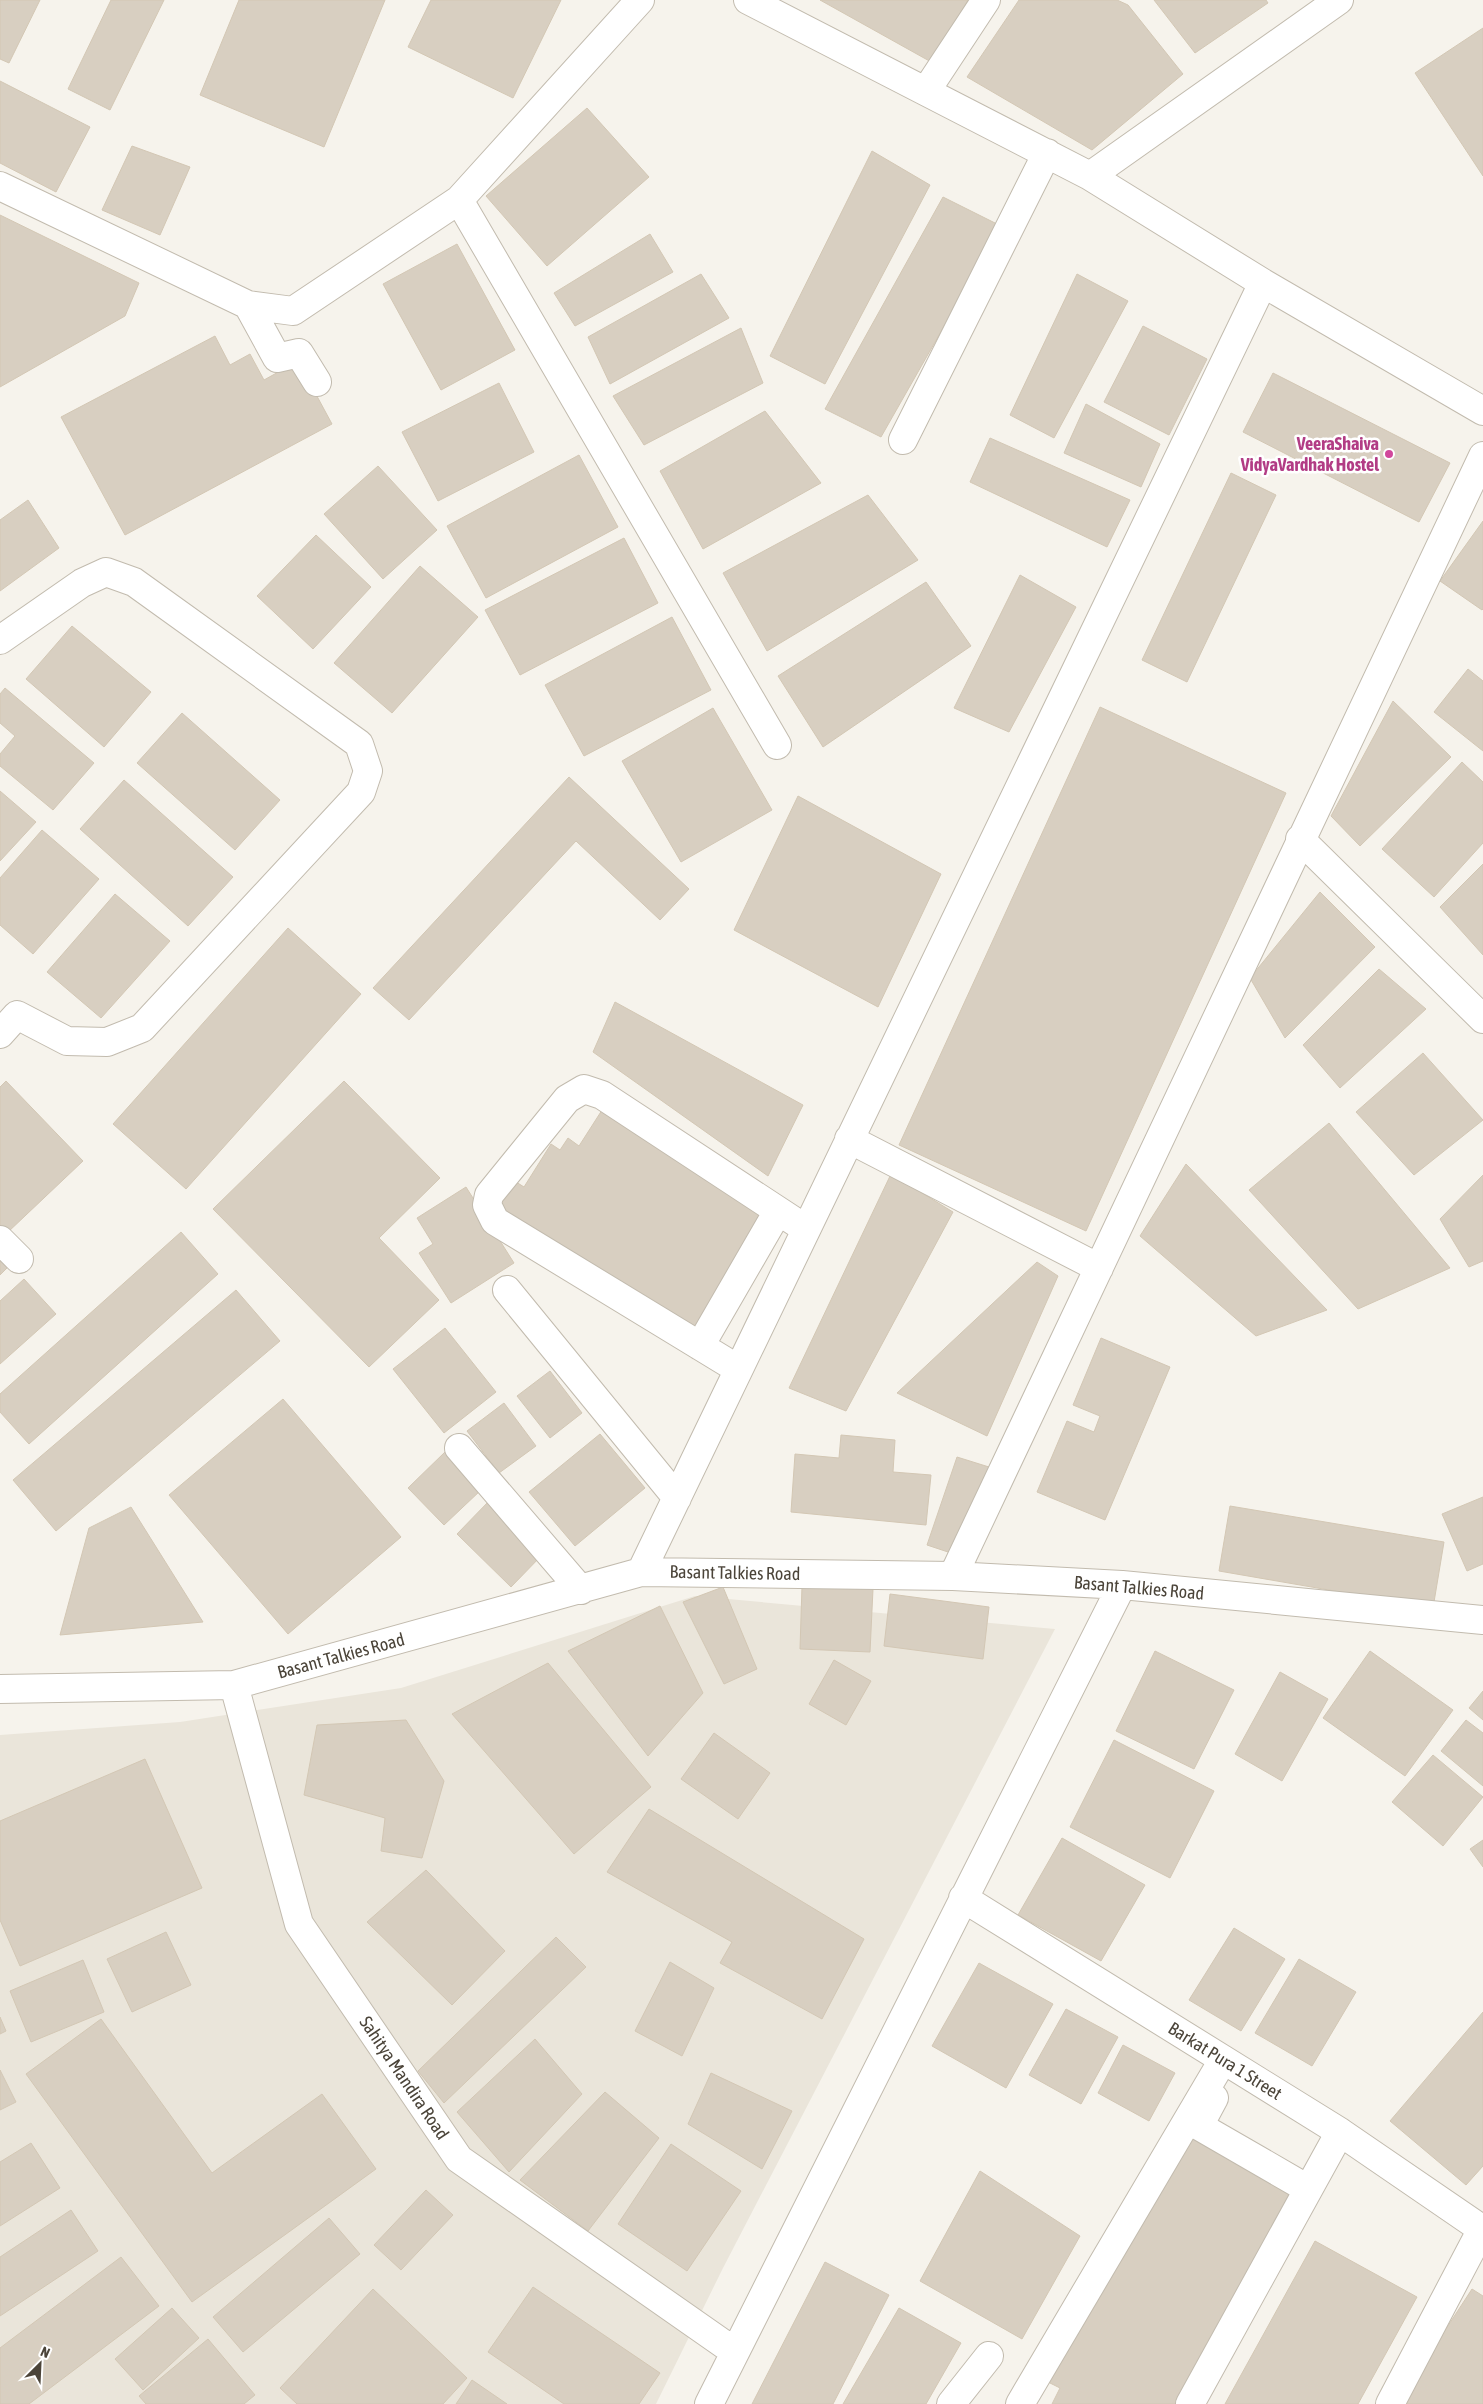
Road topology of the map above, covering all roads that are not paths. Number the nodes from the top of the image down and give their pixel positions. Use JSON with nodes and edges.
{"nodes":[{"id":1,"x":640,"y":0,"type":"edge"},
{"id":2,"x":748,"y":0,"type":"edge"},
{"id":3,"x":986,"y":0,"type":"edge"},
{"id":4,"x":1338,"y":0,"type":"edge"},
{"id":5,"x":926,"y":91,"type":"junction"},
{"id":6,"x":1047,"y":153,"type":"junction"},
{"id":7,"x":1090,"y":176,"type":"junction"},
{"id":8,"x":0,"y":186,"type":"edge"},
{"id":9,"x":459,"y":200,"type":"junction"},
{"id":10,"x":1263,"y":283,"type":"junction"},
{"id":11,"x":248,"y":305,"type":"junction"},
{"id":12,"x":317,"y":382,"type":"dead end"},
{"id":13,"x":1483,"y":411,"type":"edge"},
{"id":14,"x":903,"y":440,"type":"dead end"},
{"id":15,"x":1483,"y":456,"type":"edge"},
{"id":16,"x":0,"y":640,"type":"edge"},
{"id":17,"x":777,"y":745,"type":"dead end"},
{"id":18,"x":1300,"y":839,"type":"junction"},
{"id":19,"x":6,"y":1016,"type":"edge"},
{"id":20,"x":1483,"y":1019,"type":"edge"},
{"id":21,"x":849,"y":1139,"type":"junction"},
{"id":22,"x":778,"y":1211,"type":"junction"},
{"id":23,"x":806,"y":1229,"type":"junction"},
{"id":24,"x":1099,"y":1268,"type":"junction"},
{"id":25,"x":507,"y":1290,"type":"dead end"},
{"id":26,"x":700,"y":1346,"type":"junction"},
{"id":27,"x":738,"y":1369,"type":"junction"},
{"id":28,"x":459,"y":1448,"type":"dead end"},
{"id":29,"x":677,"y":1498,"type":"junction"},
{"id":30,"x":641,"y":1572,"type":"junction"},
{"id":31,"x":953,"y":1576,"type":"junction"},
{"id":32,"x":1122,"y":1584,"type":"junction"},
{"id":33,"x":581,"y":1590,"type":"junction"},
{"id":34,"x":1483,"y":1620,"type":"edge"},
{"id":35,"x":234,"y":1685,"type":"junction"},
{"id":36,"x":0,"y":1689,"type":"edge"},
{"id":37,"x":963,"y":1898,"type":"junction"},
{"id":38,"x":1228,"y":2063,"type":"junction"},
{"id":39,"x":1340,"y":2132,"type":"junction"},
{"id":40,"x":1308,"y":2189,"type":"junction"},
{"id":41,"x":1482,"y":2230,"type":"edge"},
{"id":42,"x":735,"y":2352,"type":"junction"},
{"id":43,"x":989,"y":2356,"type":"dead end"},
{"id":44,"x":709,"y":2404,"type":"edge"},
{"id":45,"x":951,"y":2404,"type":"edge"},
{"id":46,"x":1020,"y":2404,"type":"edge"},
{"id":47,"x":1190,"y":2404,"type":"edge"},
{"id":48,"x":1390,"y":2404,"type":"edge"}],
"edges":[{"from":1,"to":9,"type":"street"},
{"from":2,"to":5,"type":"street"},
{"from":3,"to":5,"type":"street"},
{"from":4,"to":7,"type":"street"},
{"from":5,"to":6,"type":"street"},
{"from":6,"to":7,"type":"street"},
{"from":6,"to":14,"type":"street"},
{"from":7,"to":10,"type":"street"},
{"from":8,"to":11,"type":"street"},
{"from":9,"to":11,"type":"street"},
{"from":9,"to":17,"type":"street"},
{"from":10,"to":13,"type":"street"},
{"from":10,"to":21,"type":"street"},
{"from":11,"to":12,"type":"street"},
{"from":15,"to":18,"type":"street"},
{"from":16,"to":19,"type":"street"},
{"from":18,"to":20,"type":"street"},
{"from":18,"to":24,"type":"street"},
{"from":21,"to":23,"type":"street"},
{"from":21,"to":24,"type":"street"},
{"from":22,"to":23,"type":"street"},
{"from":22,"to":26,"type":"street"},
{"from":22,"to":26,"type":"street"},
{"from":23,"to":27,"type":"street"},
{"from":24,"to":31,"type":"street"},
{"from":25,"to":29,"type":"street"},
{"from":26,"to":27,"type":"street"},
{"from":27,"to":29,"type":"street"},
{"from":28,"to":33,"type":"street"},
{"from":29,"to":30,"type":"street"},
{"from":30,"to":31,"type":"street","name":"Basant Talkies Road"},
{"from":30,"to":33,"type":"street","name":"Basant Talkies Road"},
{"from":31,"to":32,"type":"street","name":"Basant Talkies Road"},
{"from":32,"to":34,"type":"street","name":"Basant Talkies Road"},
{"from":32,"to":37,"type":"street"},
{"from":33,"to":35,"type":"street","name":"Basant Talkies Road"},
{"from":35,"to":36,"type":"street","name":"Basant Talkies Road"},
{"from":35,"to":42,"type":"street","name":"Sahitya Mandira Road"},
{"from":37,"to":38,"type":"street","name":"Barkat Pura 1 Street"},
{"from":37,"to":42,"type":"street"},
{"from":38,"to":39,"type":"street","name":"Barkat Pura 1 Street"},
{"from":38,"to":40,"type":"street"},
{"from":38,"to":46,"type":"street"},
{"from":39,"to":40,"type":"street"},
{"from":39,"to":41,"type":"street","name":"Barkat Pura 1 Street"},
{"from":40,"to":47,"type":"street"},
{"from":41,"to":48,"type":"street"},
{"from":42,"to":44,"type":"street"},
{"from":43,"to":45,"type":"street"}]}
